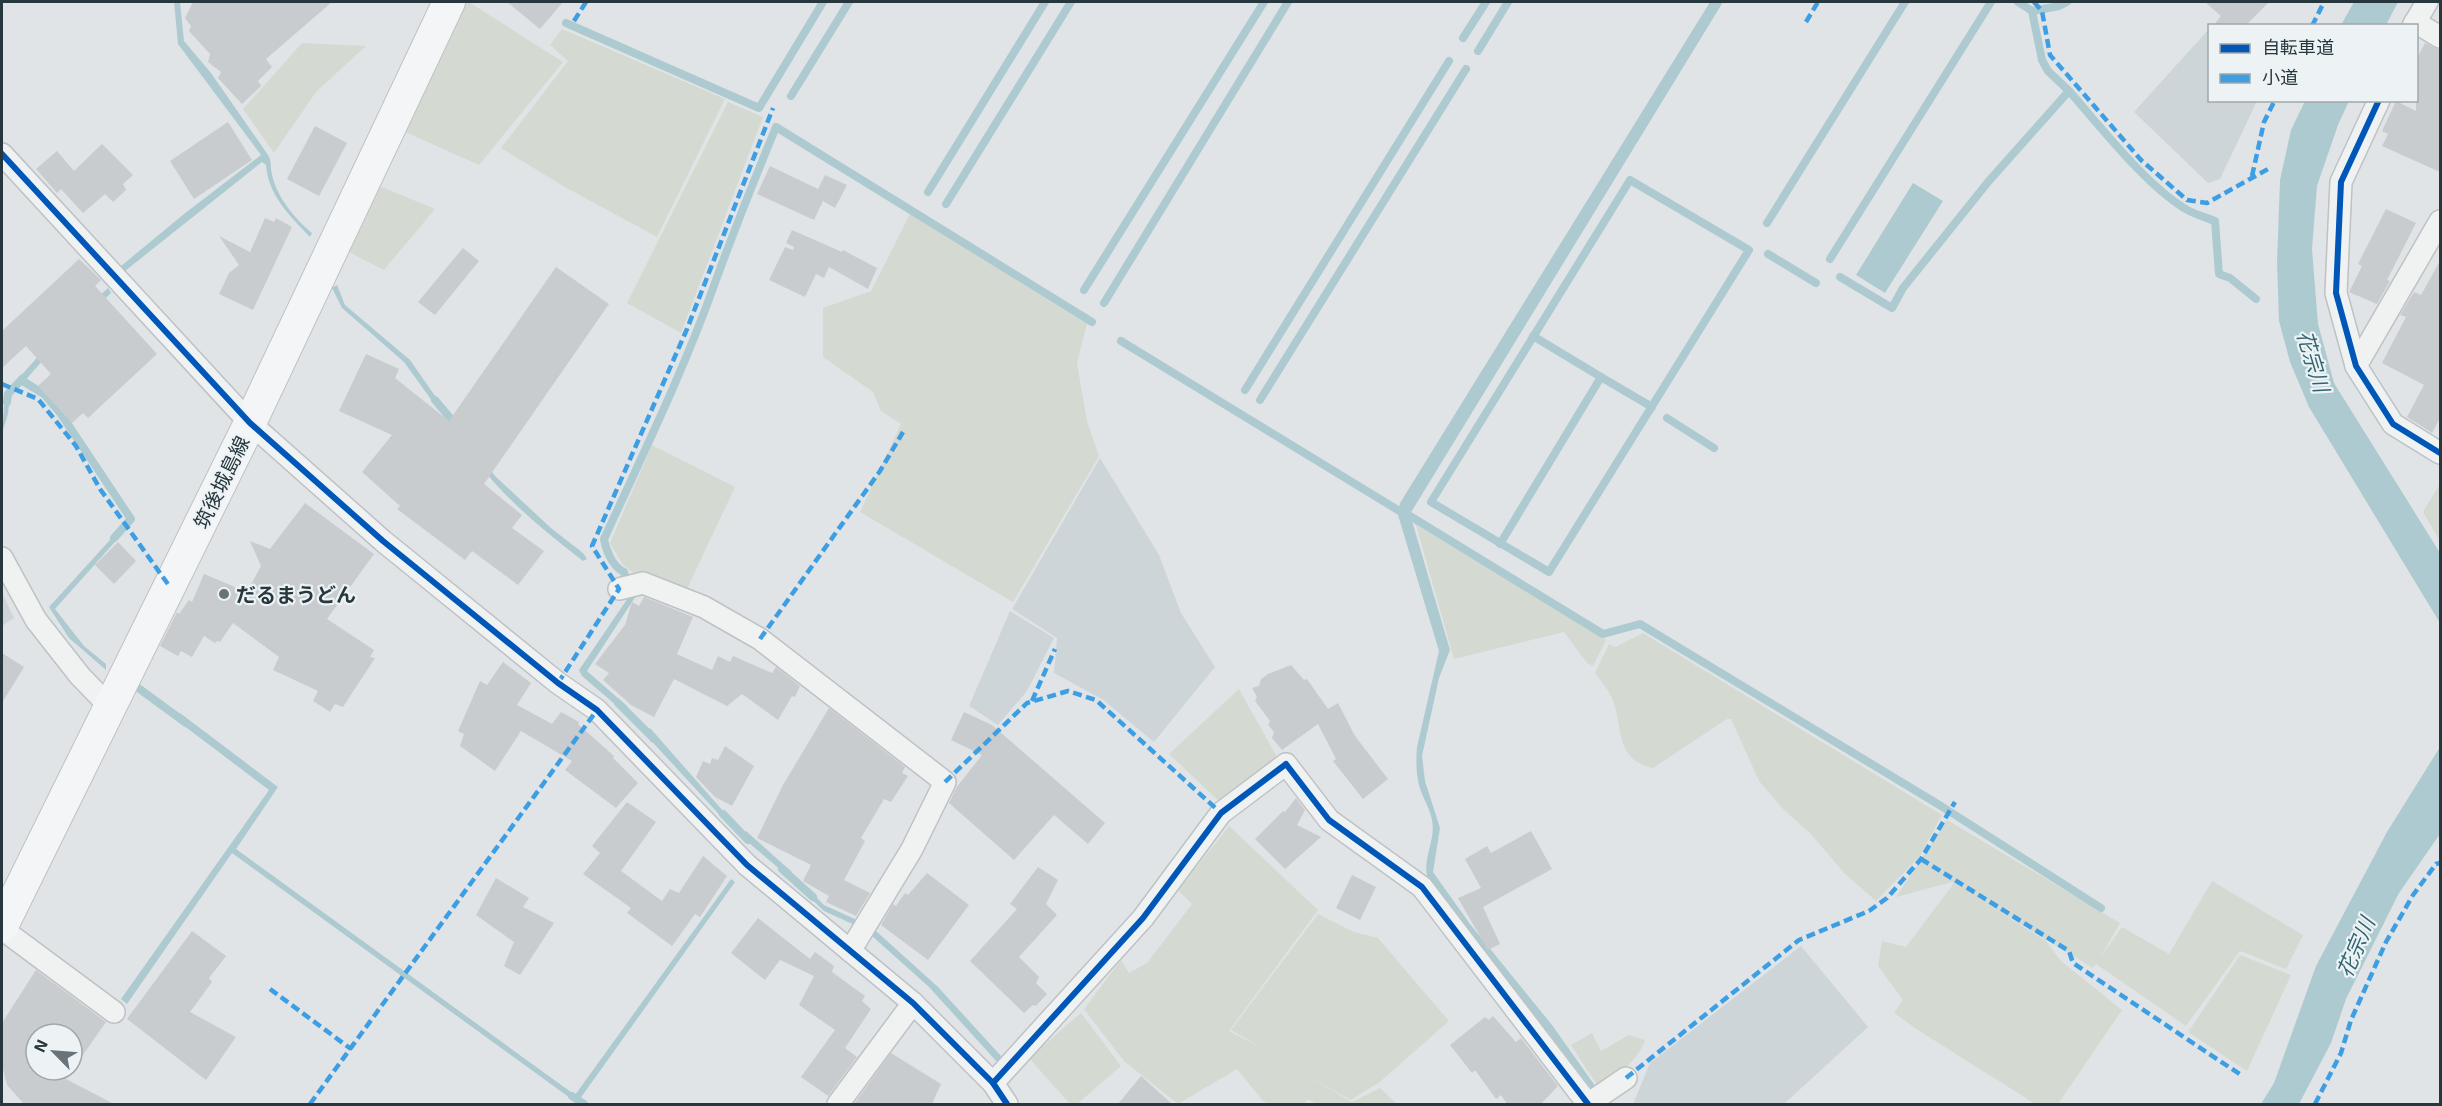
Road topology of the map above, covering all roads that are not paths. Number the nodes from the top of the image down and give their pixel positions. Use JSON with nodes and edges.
{"nodes":[{"id":1,"x":449,"y":2,"type":"edge"},
{"id":2,"x":2427,"y":2,"type":"edge"},
{"id":3,"x":2414,"y":24,"type":"edge"},
{"id":4,"x":2418,"y":26,"type":"edge"},
{"id":5,"x":2440,"y":37,"type":"edge"},
{"id":6,"x":2378,"y":102,"type":"edge"},
{"id":7,"x":2,"y":154,"type":"edge"},
{"id":8,"x":2440,"y":221,"type":"edge"},
{"id":9,"x":2356,"y":366,"type":"junction"},
{"id":10,"x":250,"y":423,"type":"junction"},
{"id":11,"x":2440,"y":453,"type":"edge"},
{"id":12,"x":2,"y":558,"type":"edge"},
{"id":13,"x":619,"y":589,"type":"dead end"},
{"id":14,"x":111,"y":708,"type":"junction"},
{"id":15,"x":2,"y":928,"type":"edge"},
{"id":16,"x":850,"y":951,"type":"junction"},
{"id":17,"x":913,"y":1003,"type":"junction"},
{"id":18,"x":114,"y":1012,"type":"dead end"},
{"id":19,"x":1626,"y":1078,"type":"dead end"},
{"id":20,"x":993,"y":1083,"type":"junction"},
{"id":21,"x":838,"y":1104,"type":"edge"},
{"id":22,"x":1007,"y":1104,"type":"edge"},
{"id":23,"x":1588,"y":1104,"type":"edge"}],
"edges":[{"from":1,"to":10,"type":"main road","name":"筑後城島線"},
{"from":2,"to":3,"type":"street"},
{"from":4,"to":5,"type":"street"},
{"from":6,"to":9,"type":"street"},
{"from":7,"to":10,"type":"street"},
{"from":8,"to":9,"type":"street"},
{"from":9,"to":11,"type":"street"},
{"from":10,"to":14,"type":"main road","name":"筑後城島線"},
{"from":10,"to":16,"type":"street"},
{"from":12,"to":14,"type":"street"},
{"from":13,"to":16,"type":"street"},
{"from":14,"to":15,"type":"main road","name":"筑後城島線"},
{"from":15,"to":18,"type":"street"},
{"from":16,"to":17,"type":"street"},
{"from":17,"to":20,"type":"street"},
{"from":17,"to":21,"type":"street"},
{"from":19,"to":23,"type":"street"},
{"from":20,"to":22,"type":"street"},
{"from":20,"to":23,"type":"street"}]}
